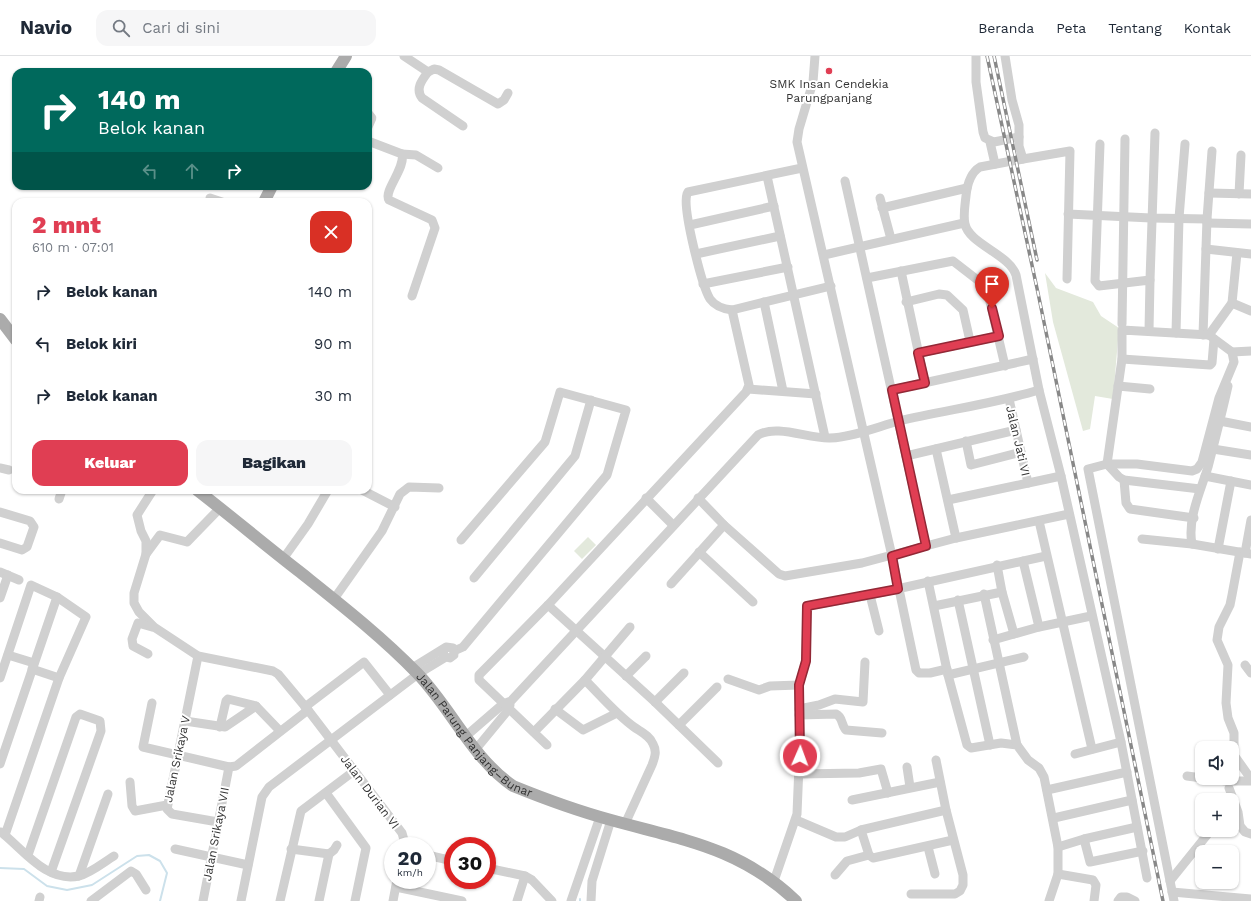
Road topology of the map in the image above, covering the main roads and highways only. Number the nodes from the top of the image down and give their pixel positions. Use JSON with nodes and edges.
{"nodes":[{"id":1,"x":346,"y":56,"type":"edge"},
{"id":2,"x":338,"y":68,"type":"edge"},
{"id":3,"x":0,"y":319,"type":"edge"},
{"id":4,"x":12,"y":335,"type":"edge"},
{"id":5,"x":203,"y":494,"type":"edge"},
{"id":6,"x":796,"y":901,"type":"edge"}],
"edges":[{"from":1,"to":2,"type":"main road"},
{"from":3,"to":4,"type":"main road"},
{"from":5,"to":6,"type":"main road","name":"Jalan Parung Panjang–Bunar"}]}
